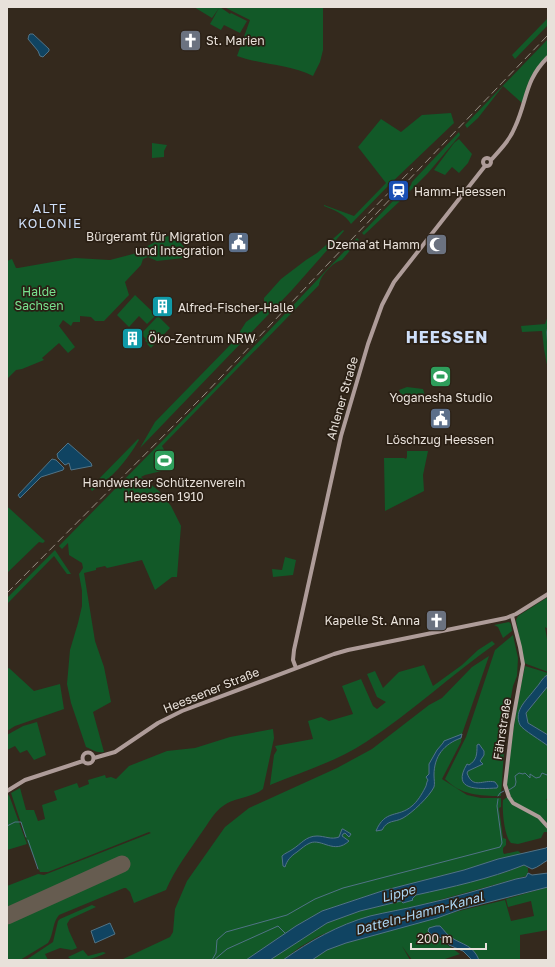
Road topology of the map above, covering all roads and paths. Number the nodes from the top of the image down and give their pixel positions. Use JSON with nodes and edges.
{"nodes":[{"id":1,"x":548,"y":57,"type":"edge"},
{"id":2,"x":548,"y":594,"type":"edge"},
{"id":3,"x":512,"y":616,"type":"junction"},
{"id":4,"x":296,"y":668,"type":"junction"},
{"id":5,"x":94,"y":758,"type":"junction"},
{"id":6,"x":83,"y":761,"type":"junction"},
{"id":7,"x":7,"y":791,"type":"edge"},
{"id":8,"x":548,"y":826,"type":"edge"}],
"edges":[{"from":1,"to":4,"type":"main road","name":"Ahlener Straße"},
{"from":2,"to":3,"type":"main road","name":"Heessener Straße"},
{"from":3,"to":4,"type":"main road","name":"Heessener Straße"},
{"from":3,"to":8,"type":"main road","name":"Fährstraße"},
{"from":4,"to":5,"type":"main road","name":"Heessener Straße"},
{"from":5,"to":6,"type":"main road","name":"Heessener Straße"},
{"from":5,"to":6,"type":"main road","name":"Heessener Straße"},
{"from":6,"to":7,"type":"main road","name":"Heessener Straße"}]}
